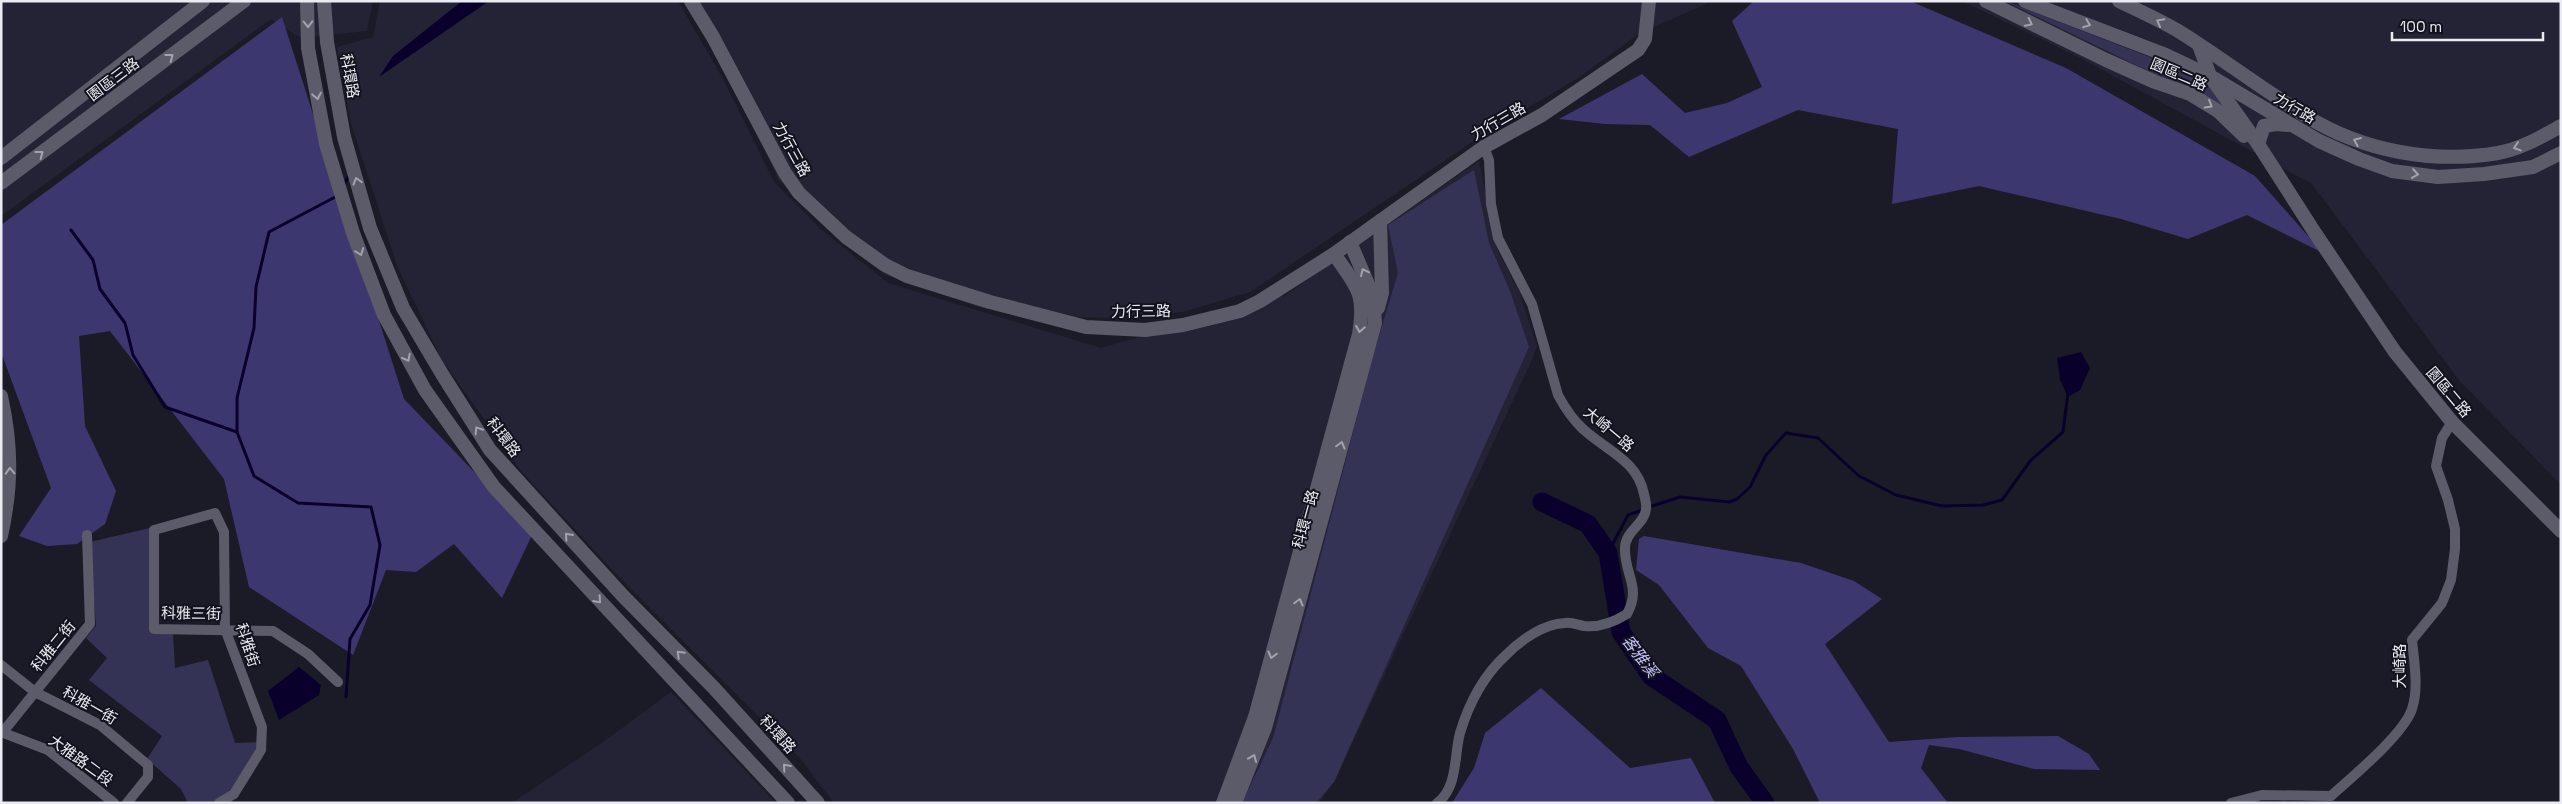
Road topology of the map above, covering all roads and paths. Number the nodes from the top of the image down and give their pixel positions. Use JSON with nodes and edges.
{"nodes":[{"id":1,"x":204,"y":1,"type":"edge"},
{"id":2,"x":244,"y":1,"type":"edge"},
{"id":3,"x":307,"y":1,"type":"edge"},
{"id":4,"x":324,"y":1,"type":"edge"},
{"id":5,"x":691,"y":1,"type":"edge"},
{"id":6,"x":1649,"y":1,"type":"edge"},
{"id":7,"x":1986,"y":1,"type":"edge"},
{"id":8,"x":2025,"y":1,"type":"edge"},
{"id":9,"x":2119,"y":1,"type":"edge"},
{"id":10,"x":2199,"y":45,"type":"junction"},
{"id":11,"x":2210,"y":76,"type":"junction"},
{"id":12,"x":2289,"y":125,"type":"junction"},
{"id":13,"x":2561,"y":126,"type":"edge"},
{"id":14,"x":2258,"y":144,"type":"junction"},
{"id":15,"x":1484,"y":147,"type":"junction"},
{"id":16,"x":2561,"y":153,"type":"edge"},
{"id":17,"x":1,"y":158,"type":"edge"},
{"id":18,"x":1,"y":183,"type":"edge"},
{"id":19,"x":1380,"y":221,"type":"junction"},
{"id":20,"x":2315,"y":234,"type":"junction"},
{"id":21,"x":1350,"y":242,"type":"junction"},
{"id":22,"x":1334,"y":254,"type":"junction"},
{"id":23,"x":1376,"y":316,"type":"junction"},
{"id":24,"x":1,"y":396,"type":"edge"},
{"id":25,"x":2452,"y":422,"type":"junction"},
{"id":26,"x":154,"y":530,"type":"joint"},
{"id":27,"x":2561,"y":531,"type":"edge"},
{"id":28,"x":87,"y":535,"type":"dead end"},
{"id":29,"x":1,"y":536,"type":"edge"},
{"id":30,"x":225,"y":629,"type":"junction"},
{"id":31,"x":1,"y":665,"type":"edge"},
{"id":32,"x":338,"y":682,"type":"dead end"},
{"id":33,"x":35,"y":692,"type":"junction"},
{"id":34,"x":2,"y":732,"type":"edge"},
{"id":35,"x":114,"y":803,"type":"edge"},
{"id":36,"x":126,"y":803,"type":"edge"},
{"id":37,"x":219,"y":803,"type":"edge"},
{"id":38,"x":788,"y":803,"type":"edge"},
{"id":39,"x":818,"y":803,"type":"edge"},
{"id":40,"x":1223,"y":803,"type":"edge"},
{"id":41,"x":1235,"y":803,"type":"edge"},
{"id":42,"x":1437,"y":803,"type":"edge"},
{"id":43,"x":2231,"y":803,"type":"edge"}],
"edges":[{"from":1,"to":17,"type":"street","name":"園區三路"},
{"from":18,"to":2,"type":"street","name":"園區三路","one_way":true},
{"from":3,"to":38,"type":"street","one_way":true},
{"from":39,"to":4,"type":"street","name":"科環路","one_way":true},
{"from":5,"to":22,"type":"street","name":"力行三路"},
{"from":6,"to":15,"type":"street","name":"力行三路"},
{"from":7,"to":20,"type":"street","name":"園區二路","one_way":true},
{"from":8,"to":11,"type":"street","name":"力行路","one_way":true},
{"from":10,"to":9,"type":"street","name":"力行路","one_way":true},
{"from":10,"to":11,"type":"street","name":"園區二路"},
{"from":13,"to":10,"type":"street","name":"力行路","one_way":true},
{"from":11,"to":12,"type":"street","name":"力行路"},
{"from":11,"to":14,"type":"street","name":"園區二路"},
{"from":12,"to":14,"type":"street"},
{"from":12,"to":16,"type":"street","name":"力行路","one_way":true},
{"from":14,"to":20,"type":"street","name":"園區二路"},
{"from":15,"to":19,"type":"street","name":"力行三路"},
{"from":15,"to":42,"type":"street","name":"大崎一路"},
{"from":19,"to":21,"type":"street","name":"力行三路"},
{"from":19,"to":23,"type":"street"},
{"from":20,"to":25,"type":"street","name":"園區二路"},
{"from":21,"to":22,"type":"street","name":"力行三路"},
{"from":23,"to":21,"type":"street","name":"科環一路","one_way":true},
{"from":22,"to":40,"type":"street","name":"科環一路","one_way":true},
{"from":41,"to":23,"type":"street","name":"科環一路","one_way":true},
{"from":29,"to":24,"type":"street","one_way":true},
{"from":25,"to":27,"type":"street","name":"園區二路"},
{"from":25,"to":43,"type":"street","name":"大崎路"},
{"from":26,"to":30,"type":"street","name":"科雅三街"},
{"from":26,"to":30,"type":"street","name":"科雅街"},
{"from":28,"to":33,"type":"street","name":"科雅二街"},
{"from":30,"to":32,"type":"street","name":"科雅三街"},
{"from":30,"to":37,"type":"street","name":"科雅街"},
{"from":31,"to":33,"type":"street","name":"科雅一街"},
{"from":33,"to":34,"type":"street","name":"科雅二街"},
{"from":33,"to":36,"type":"street","name":"科雅一街"},
{"from":34,"to":35,"type":"street","name":"大雅路二段"}]}
